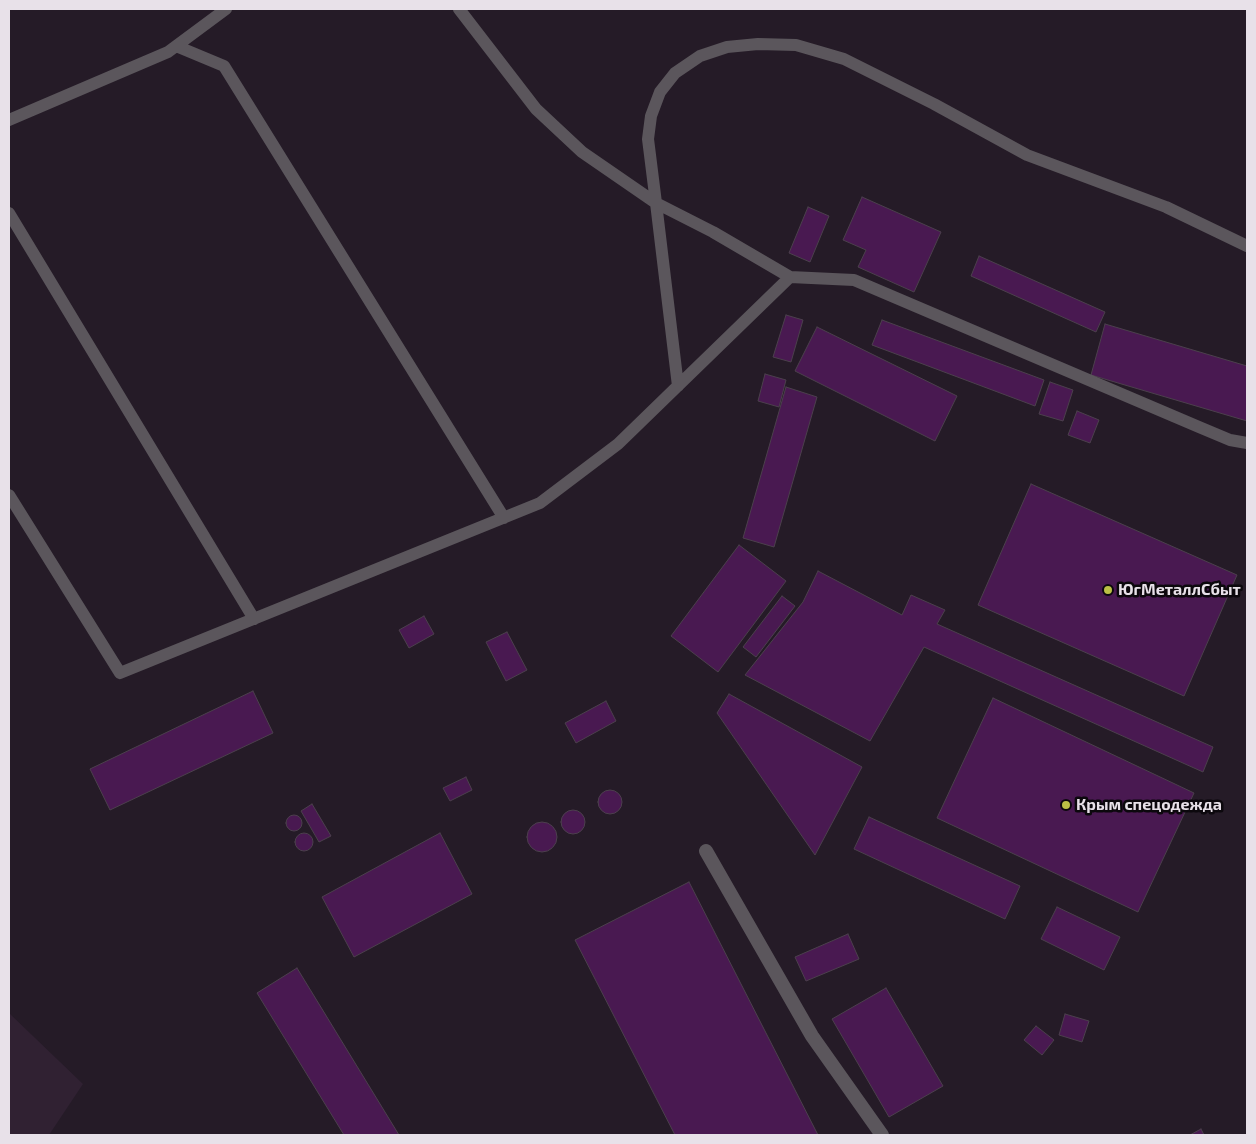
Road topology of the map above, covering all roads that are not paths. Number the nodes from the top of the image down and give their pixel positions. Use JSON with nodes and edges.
{"nodes":[{"id":1,"x":226,"y":9,"type":"edge"},
{"id":2,"x":459,"y":9,"type":"edge"},
{"id":3,"x":176,"y":46,"type":"junction"},
{"id":4,"x":9,"y":120,"type":"edge"},
{"id":5,"x":656,"y":203,"type":"junction"},
{"id":6,"x":9,"y":213,"type":"edge"},
{"id":7,"x":1247,"y":246,"type":"edge"},
{"id":8,"x":790,"y":277,"type":"junction"},
{"id":9,"x":678,"y":386,"type":"junction"},
{"id":10,"x":1247,"y":443,"type":"edge"},
{"id":11,"x":9,"y":495,"type":"edge"},
{"id":12,"x":504,"y":518,"type":"junction"},
{"id":13,"x":254,"y":619,"type":"junction"},
{"id":14,"x":706,"y":851,"type":"dead end"},
{"id":15,"x":882,"y":1135,"type":"edge"}],
"edges":[{"from":1,"to":3,"type":"lane"},
{"from":2,"to":5,"type":"lane"},
{"from":3,"to":4,"type":"lane"},
{"from":3,"to":12,"type":"lane"},
{"from":5,"to":7,"type":"lane"},
{"from":5,"to":8,"type":"lane"},
{"from":5,"to":9,"type":"lane"},
{"from":6,"to":13,"type":"lane"},
{"from":8,"to":9,"type":"lane"},
{"from":8,"to":10,"type":"lane"},
{"from":9,"to":12,"type":"lane"},
{"from":11,"to":13,"type":"lane"},
{"from":12,"to":13,"type":"lane"},
{"from":14,"to":15,"type":"street"}]}
